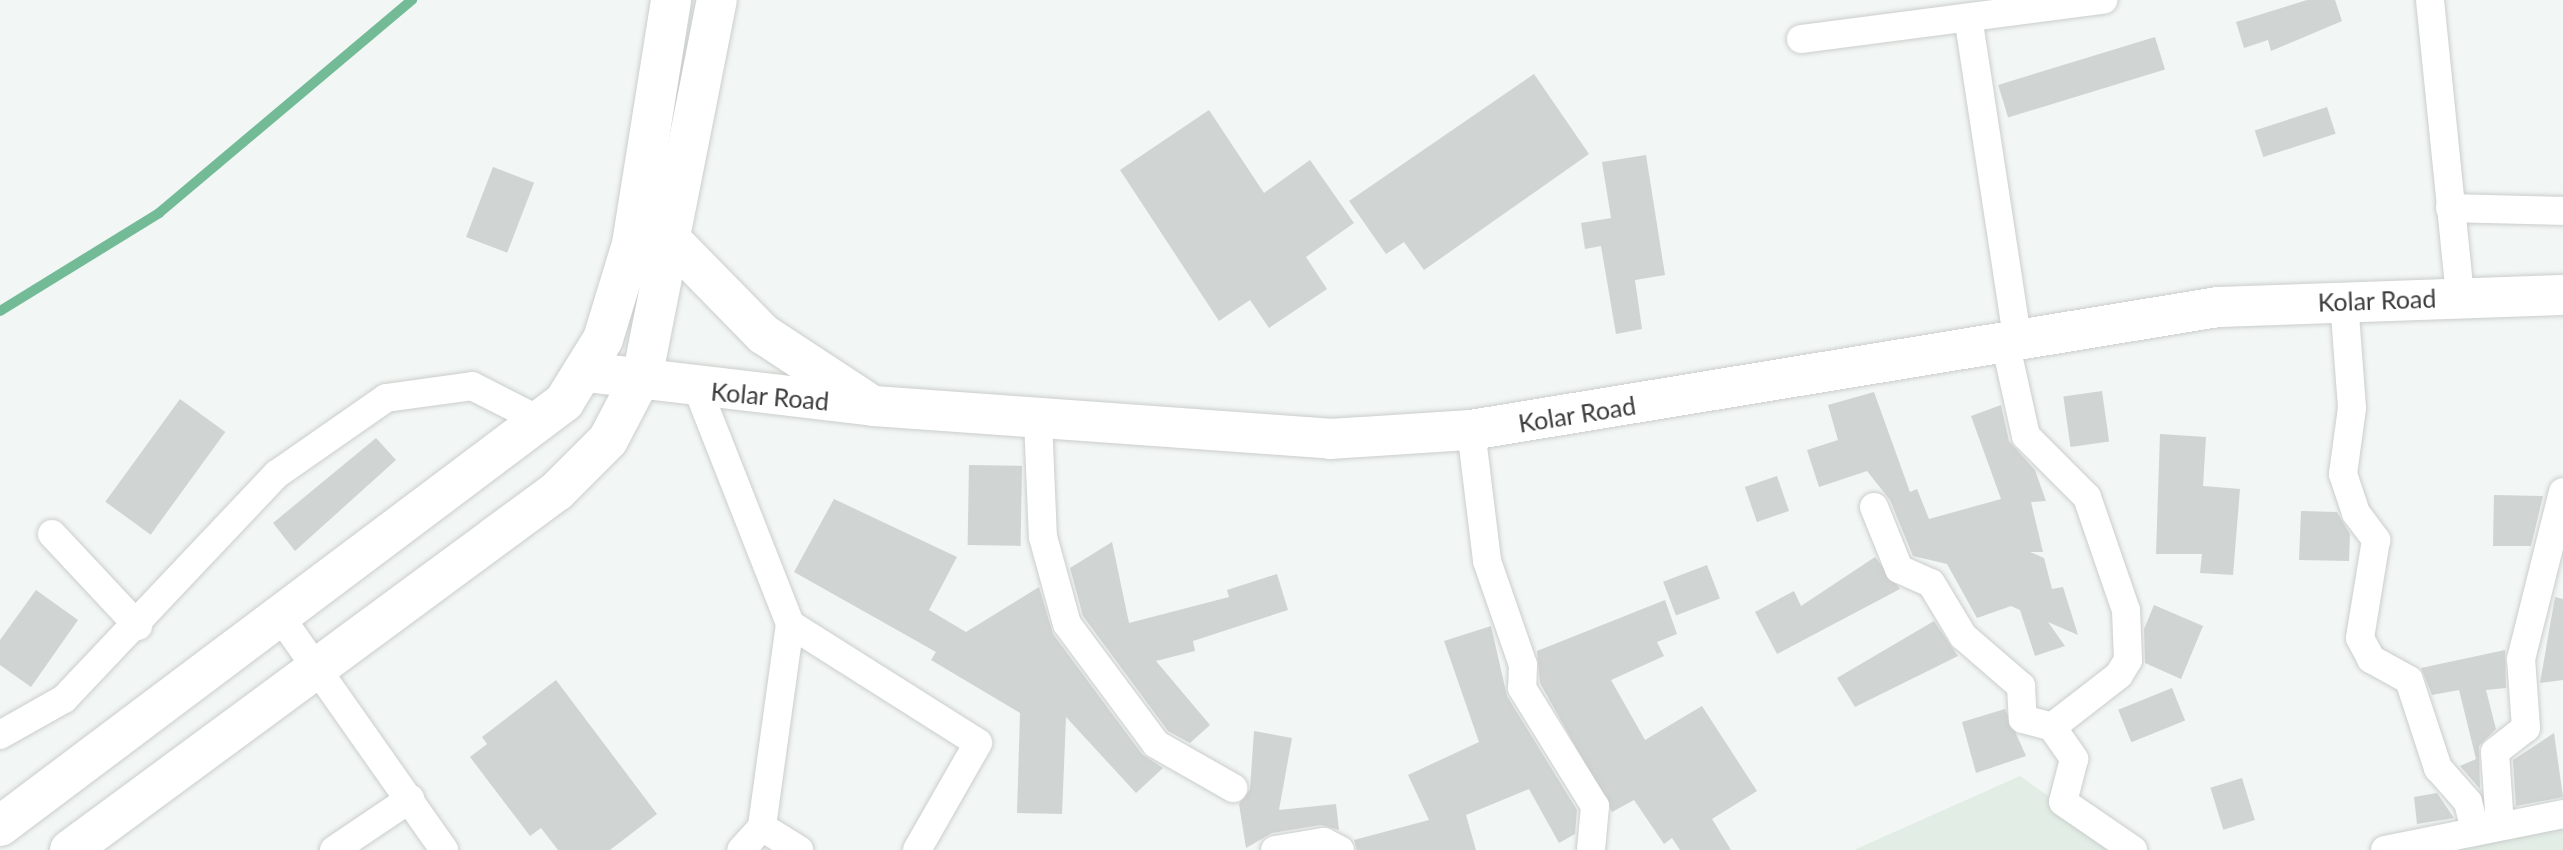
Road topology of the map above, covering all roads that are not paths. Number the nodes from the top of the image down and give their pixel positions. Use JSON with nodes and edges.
{"nodes":[{"id":1,"x":671,"y":0,"type":"edge"},
{"id":2,"x":718,"y":0,"type":"edge"},
{"id":3,"x":2103,"y":0,"type":"edge"},
{"id":4,"x":2430,"y":0,"type":"edge"},
{"id":5,"x":1969,"y":23,"type":"junction"},
{"id":6,"x":1802,"y":39,"type":"dead end"},
{"id":7,"x":2450,"y":208,"type":"junction"},
{"id":8,"x":2563,"y":211,"type":"edge"},
{"id":9,"x":673,"y":242,"type":"junction"},
{"id":10,"x":2563,"y":294,"type":"edge"},
{"id":11,"x":2460,"y":296,"type":"junction"},
{"id":12,"x":2344,"y":301,"type":"junction"},
{"id":13,"x":2012,"y":345,"type":"junction"},
{"id":14,"x":586,"y":372,"type":"junction"},
{"id":15,"x":640,"y":382,"type":"junction"},
{"id":16,"x":698,"y":390,"type":"junction"},
{"id":17,"x":874,"y":406,"type":"junction"},
{"id":18,"x":535,"y":418,"type":"junction"},
{"id":19,"x":1038,"y":420,"type":"junction"},
{"id":20,"x":1471,"y":430,"type":"junction"},
{"id":21,"x":2563,"y":492,"type":"edge"},
{"id":22,"x":1874,"y":507,"type":"dead end"},
{"id":23,"x":52,"y":534,"type":"dead end"},
{"id":24,"x":279,"y":615,"type":"junction"},
{"id":25,"x":790,"y":624,"type":"junction"},
{"id":26,"x":138,"y":626,"type":"junction"},
{"id":27,"x":322,"y":666,"type":"junction"},
{"id":28,"x":2052,"y":727,"type":"junction"},
{"id":29,"x":0,"y":735,"type":"edge"},
{"id":30,"x":1234,"y":788,"type":"dead end"},
{"id":31,"x":410,"y":799,"type":"junction"},
{"id":32,"x":2563,"y":814,"type":"edge"},
{"id":33,"x":0,"y":826,"type":"edge"},
{"id":34,"x":762,"y":827,"type":"junction"},
{"id":35,"x":2487,"y":829,"type":"junction"},
{"id":36,"x":70,"y":850,"type":"edge"},
{"id":37,"x":334,"y":850,"type":"edge"},
{"id":38,"x":444,"y":850,"type":"edge"},
{"id":39,"x":741,"y":850,"type":"edge"},
{"id":40,"x":799,"y":850,"type":"edge"},
{"id":41,"x":917,"y":850,"type":"edge"},
{"id":42,"x":1275,"y":850,"type":"edge"},
{"id":43,"x":1340,"y":850,"type":"edge"},
{"id":44,"x":1591,"y":850,"type":"edge"},
{"id":45,"x":2134,"y":850,"type":"edge"},
{"id":46,"x":2385,"y":850,"type":"edge"}],
"edges":[{"from":1,"to":14,"type":"main road"},
{"from":2,"to":9,"type":"main road"},
{"from":3,"to":5,"type":"street"},
{"from":4,"to":7,"type":"street"},
{"from":5,"to":6,"type":"street"},
{"from":5,"to":13,"type":"street"},
{"from":7,"to":8,"type":"street"},
{"from":7,"to":11,"type":"street"},
{"from":9,"to":15,"type":"main road"},
{"from":9,"to":17,"type":"main road"},
{"from":10,"to":11,"type":"main road","name":"Kolar Road"},
{"from":11,"to":12,"type":"main road","name":"Kolar Road"},
{"from":12,"to":13,"type":"main road","name":"Kolar Road"},
{"from":12,"to":35,"type":"street"},
{"from":13,"to":20,"type":"main road","name":"Kolar Road"},
{"from":13,"to":28,"type":"street"},
{"from":14,"to":15,"type":"main road","name":"Kolar Road"},
{"from":14,"to":18,"type":"main road"},
{"from":15,"to":16,"type":"main road","name":"Kolar Road"},
{"from":15,"to":27,"type":"main road"},
{"from":16,"to":17,"type":"main road","name":"Kolar Road"},
{"from":16,"to":25,"type":"street"},
{"from":17,"to":19,"type":"main road","name":"Kolar Road"},
{"from":18,"to":24,"type":"main road"},
{"from":18,"to":26,"type":"street"},
{"from":19,"to":20,"type":"main road","name":"Kolar Road"},
{"from":19,"to":30,"type":"street"},
{"from":20,"to":44,"type":"street"},
{"from":21,"to":35,"type":"street"},
{"from":22,"to":28,"type":"street"},
{"from":23,"to":26,"type":"street"},
{"from":24,"to":27,"type":"street"},
{"from":24,"to":33,"type":"main road"},
{"from":25,"to":34,"type":"street"},
{"from":25,"to":41,"type":"street"},
{"from":26,"to":29,"type":"street"},
{"from":27,"to":31,"type":"street"},
{"from":27,"to":36,"type":"main road"},
{"from":28,"to":45,"type":"street"},
{"from":31,"to":37,"type":"street"},
{"from":31,"to":38,"type":"street"},
{"from":32,"to":35,"type":"street"},
{"from":34,"to":39,"type":"street"},
{"from":34,"to":40,"type":"street"},
{"from":35,"to":46,"type":"street"},
{"from":42,"to":43,"type":"street"}]}
